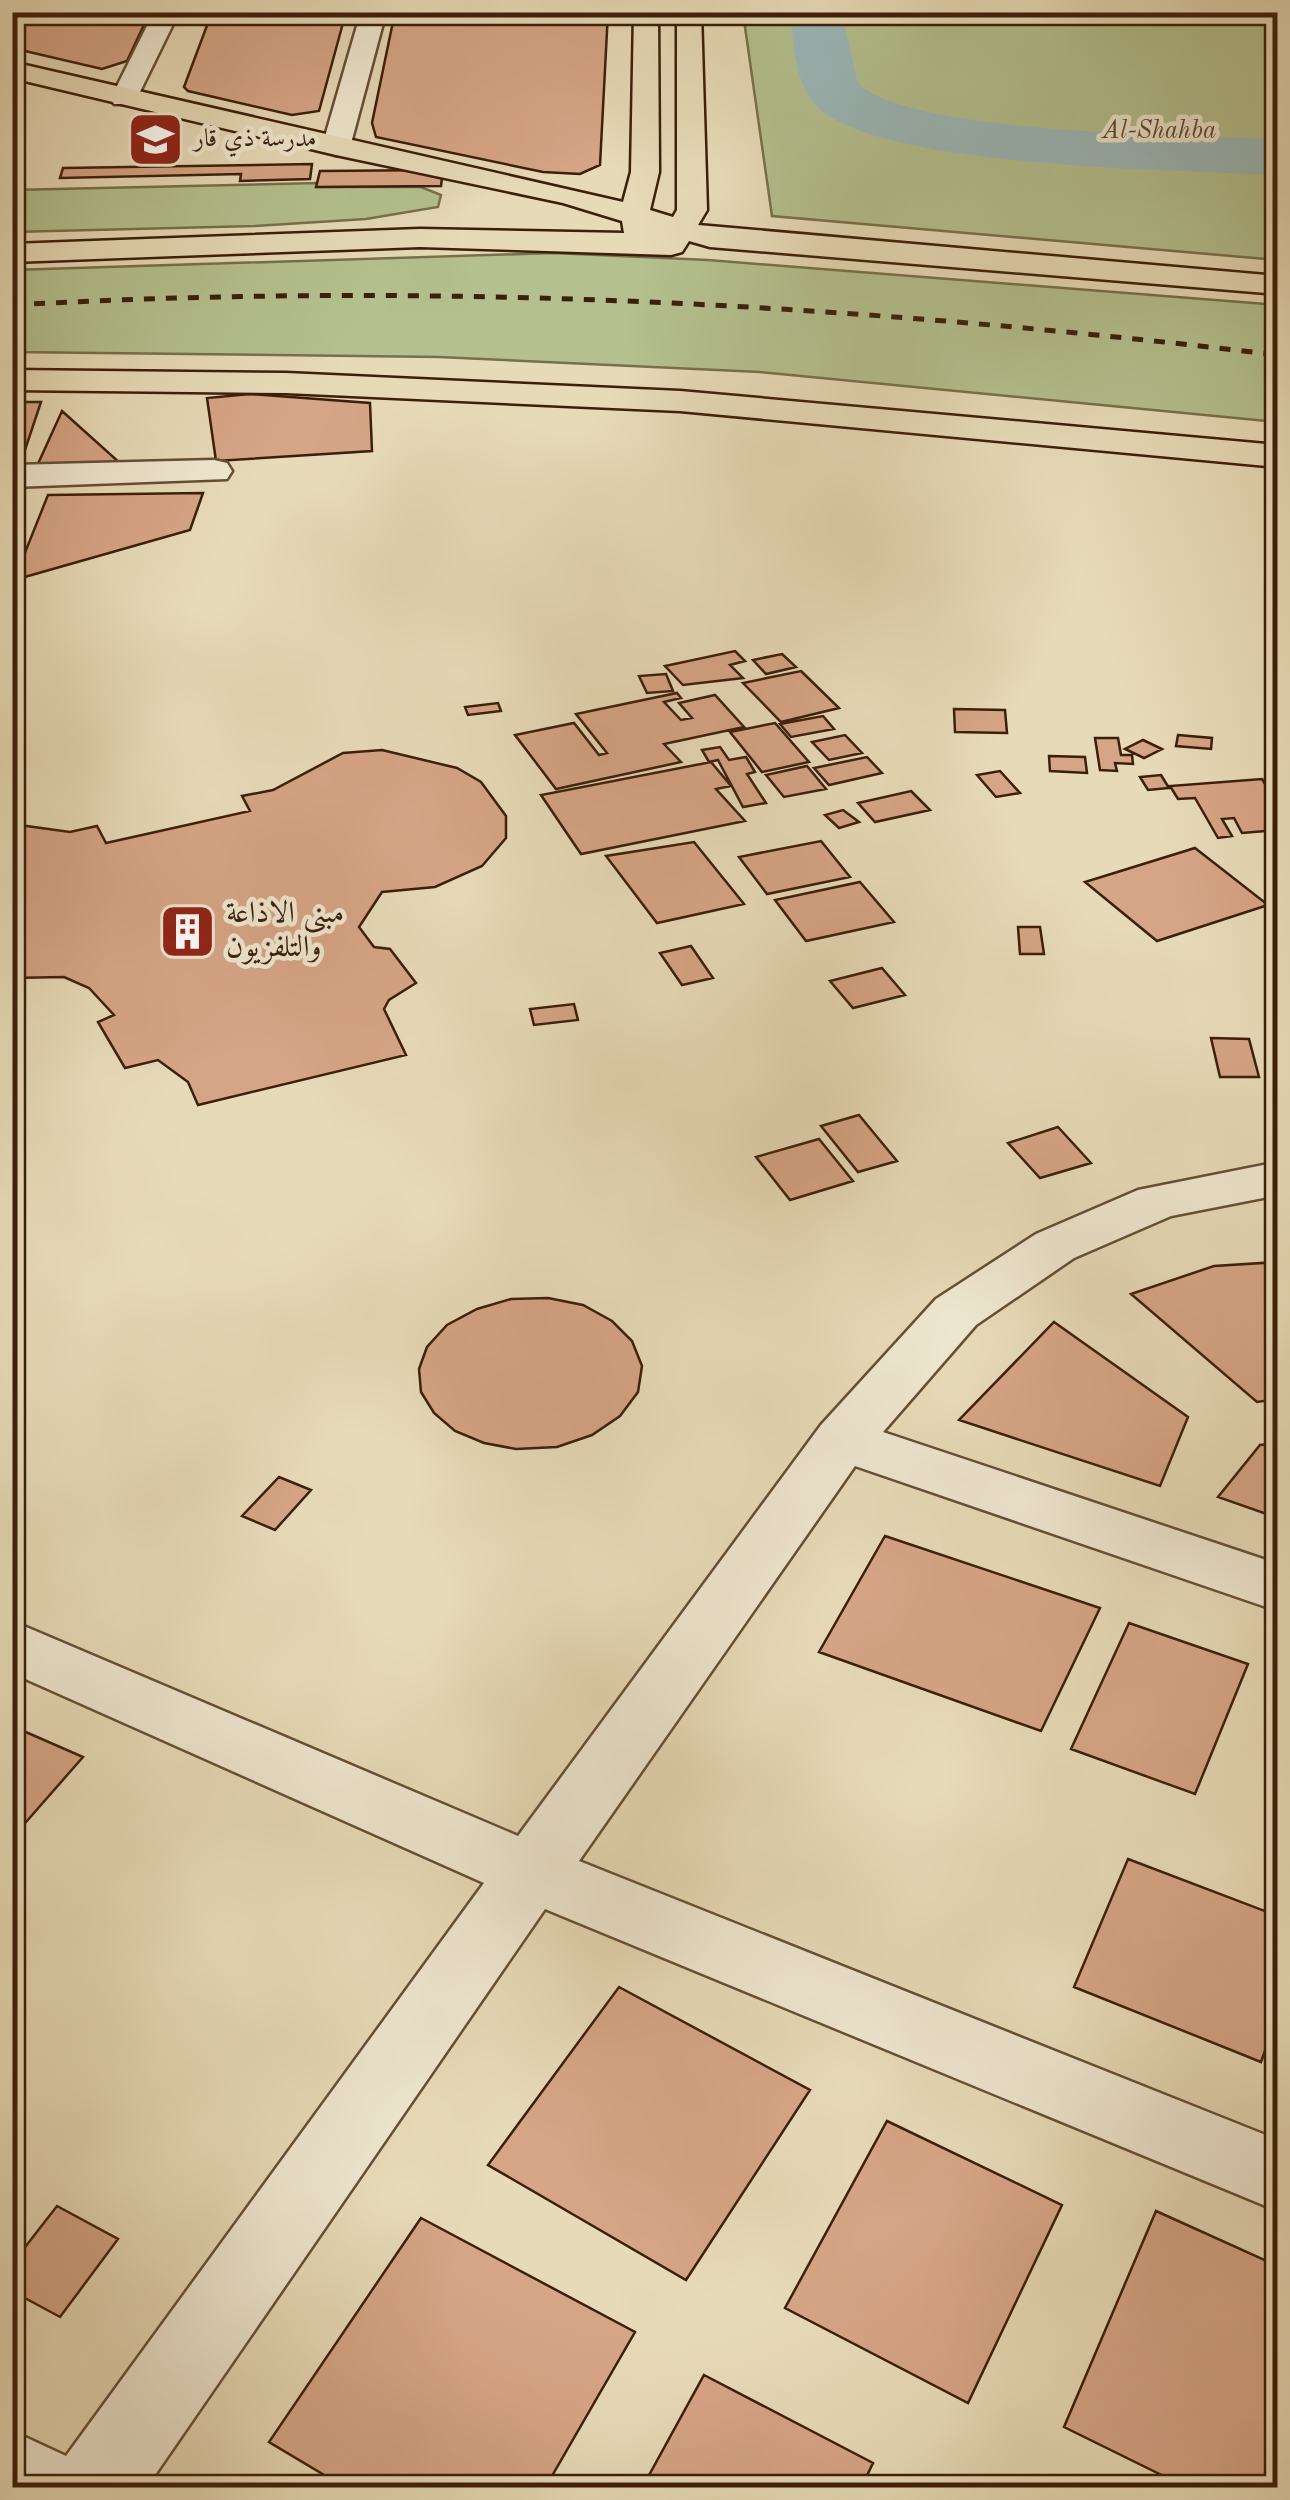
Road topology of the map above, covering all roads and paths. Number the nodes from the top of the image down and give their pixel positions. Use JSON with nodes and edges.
{"nodes":[{"id":1,"x":168,"y":12,"type":"edge"},
{"id":2,"x":374,"y":12,"type":"edge"},
{"id":3,"x":646,"y":12,"type":"edge"},
{"id":4,"x":689,"y":12,"type":"edge"},
{"id":5,"x":12,"y":70,"type":"edge"},
{"id":6,"x":124,"y":98,"type":"junction"},
{"id":7,"x":336,"y":147,"type":"junction"},
{"id":8,"x":475,"y":176,"type":"junction"},
{"id":9,"x":639,"y":199,"type":"junction"},
{"id":10,"x":406,"y":238,"type":"junction"},
{"id":11,"x":665,"y":240,"type":"junction"},
{"id":12,"x":12,"y":253,"type":"edge"},
{"id":13,"x":1278,"y":285,"type":"edge"},
{"id":14,"x":1278,"y":296,"type":"edge"},
{"id":15,"x":12,"y":380,"type":"edge"},
{"id":16,"x":1278,"y":456,"type":"edge"},
{"id":17,"x":214,"y":471,"type":"dead end"},
{"id":18,"x":12,"y":476,"type":"edge"},
{"id":19,"x":1278,"y":1178,"type":"edge"},
{"id":20,"x":842,"y":1440,"type":"junction"},
{"id":21,"x":1278,"y":1588,"type":"edge"},
{"id":22,"x":12,"y":1645,"type":"edge"},
{"id":23,"x":532,"y":1874,"type":"junction"},
{"id":24,"x":1278,"y":2176,"type":"edge"},
{"id":25,"x":12,"y":2473,"type":"edge"},
{"id":26,"x":39,"y":2488,"type":"edge"},
{"id":27,"x":95,"y":2488,"type":"edge"}],
"edges":[{"from":1,"to":6,"type":"street"},
{"from":2,"to":7,"type":"street"},
{"from":3,"to":9,"type":"main road"},
{"from":4,"to":11,"type":"main road"},
{"from":5,"to":6,"type":"main road"},
{"from":6,"to":7,"type":"main road"},
{"from":7,"to":8,"type":"main road"},
{"from":8,"to":9,"type":"main road"},
{"from":8,"to":10,"type":"main road"},
{"from":9,"to":11,"type":"main road"},
{"from":9,"to":11,"type":"main road"},
{"from":10,"to":11,"type":"main road"},
{"from":10,"to":12,"type":"main road"},
{"from":11,"to":13,"type":"main road"},
{"from":11,"to":14,"type":"main road"},
{"from":15,"to":16,"type":"main road"},
{"from":17,"to":18,"type":"street"},
{"from":19,"to":20,"type":"street"},
{"from":20,"to":21,"type":"street"},
{"from":20,"to":23,"type":"street"},
{"from":22,"to":23,"type":"street"},
{"from":23,"to":24,"type":"street"},
{"from":23,"to":27,"type":"street"},
{"from":25,"to":26,"type":"street"}]}
